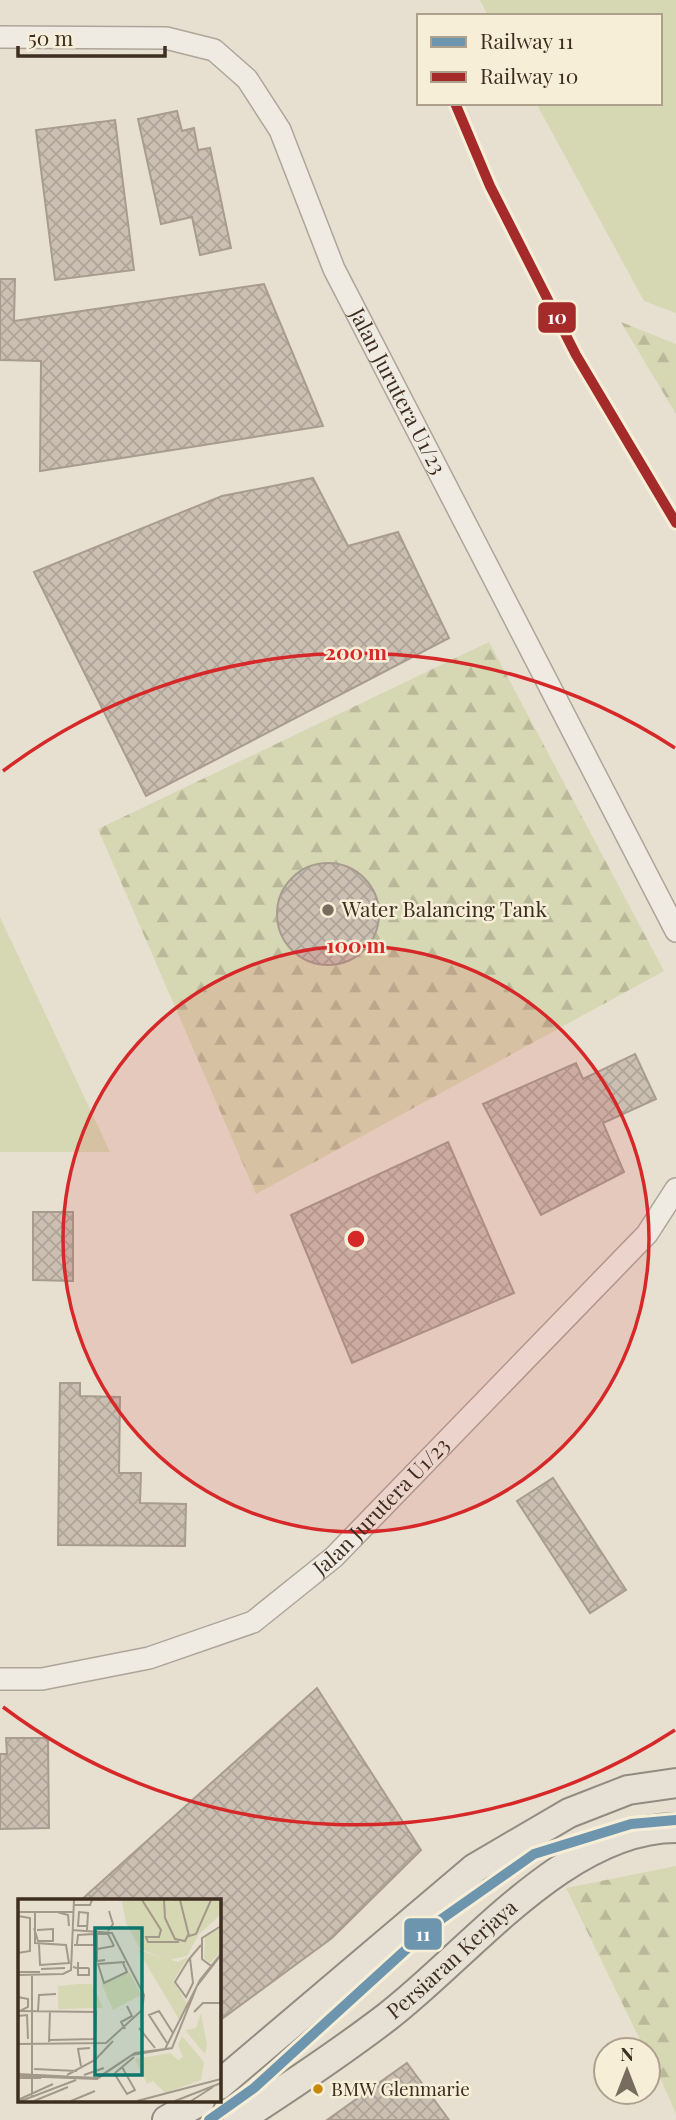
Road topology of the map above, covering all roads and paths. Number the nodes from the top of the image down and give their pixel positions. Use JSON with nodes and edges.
{"nodes":[{"id":1,"x":0,"y":37,"type":"edge"},
{"id":2,"x":676,"y":931,"type":"edge"},
{"id":3,"x":676,"y":1189,"type":"edge"},
{"id":4,"x":0,"y":1679,"type":"edge"},
{"id":5,"x":676,"y":1783,"type":"edge"},
{"id":6,"x":676,"y":1828,"type":"edge"},
{"id":7,"x":220,"y":2084,"type":"edge"},
{"id":8,"x":198,"y":2102,"type":"edge"},
{"id":9,"x":167,"y":2120,"type":"edge"},
{"id":10,"x":238,"y":2120,"type":"edge"}],
"edges":[{"from":1,"to":2,"type":"street","name":"Jalan Jurutera U1/23"},
{"from":3,"to":4,"type":"street","name":"Jalan Jurutera U1/23"},
{"from":5,"to":7,"type":"main road"},
{"from":6,"to":10,"type":"main road","name":"Persiaran Kerjaya"},
{"from":8,"to":9,"type":"main road"}]}
